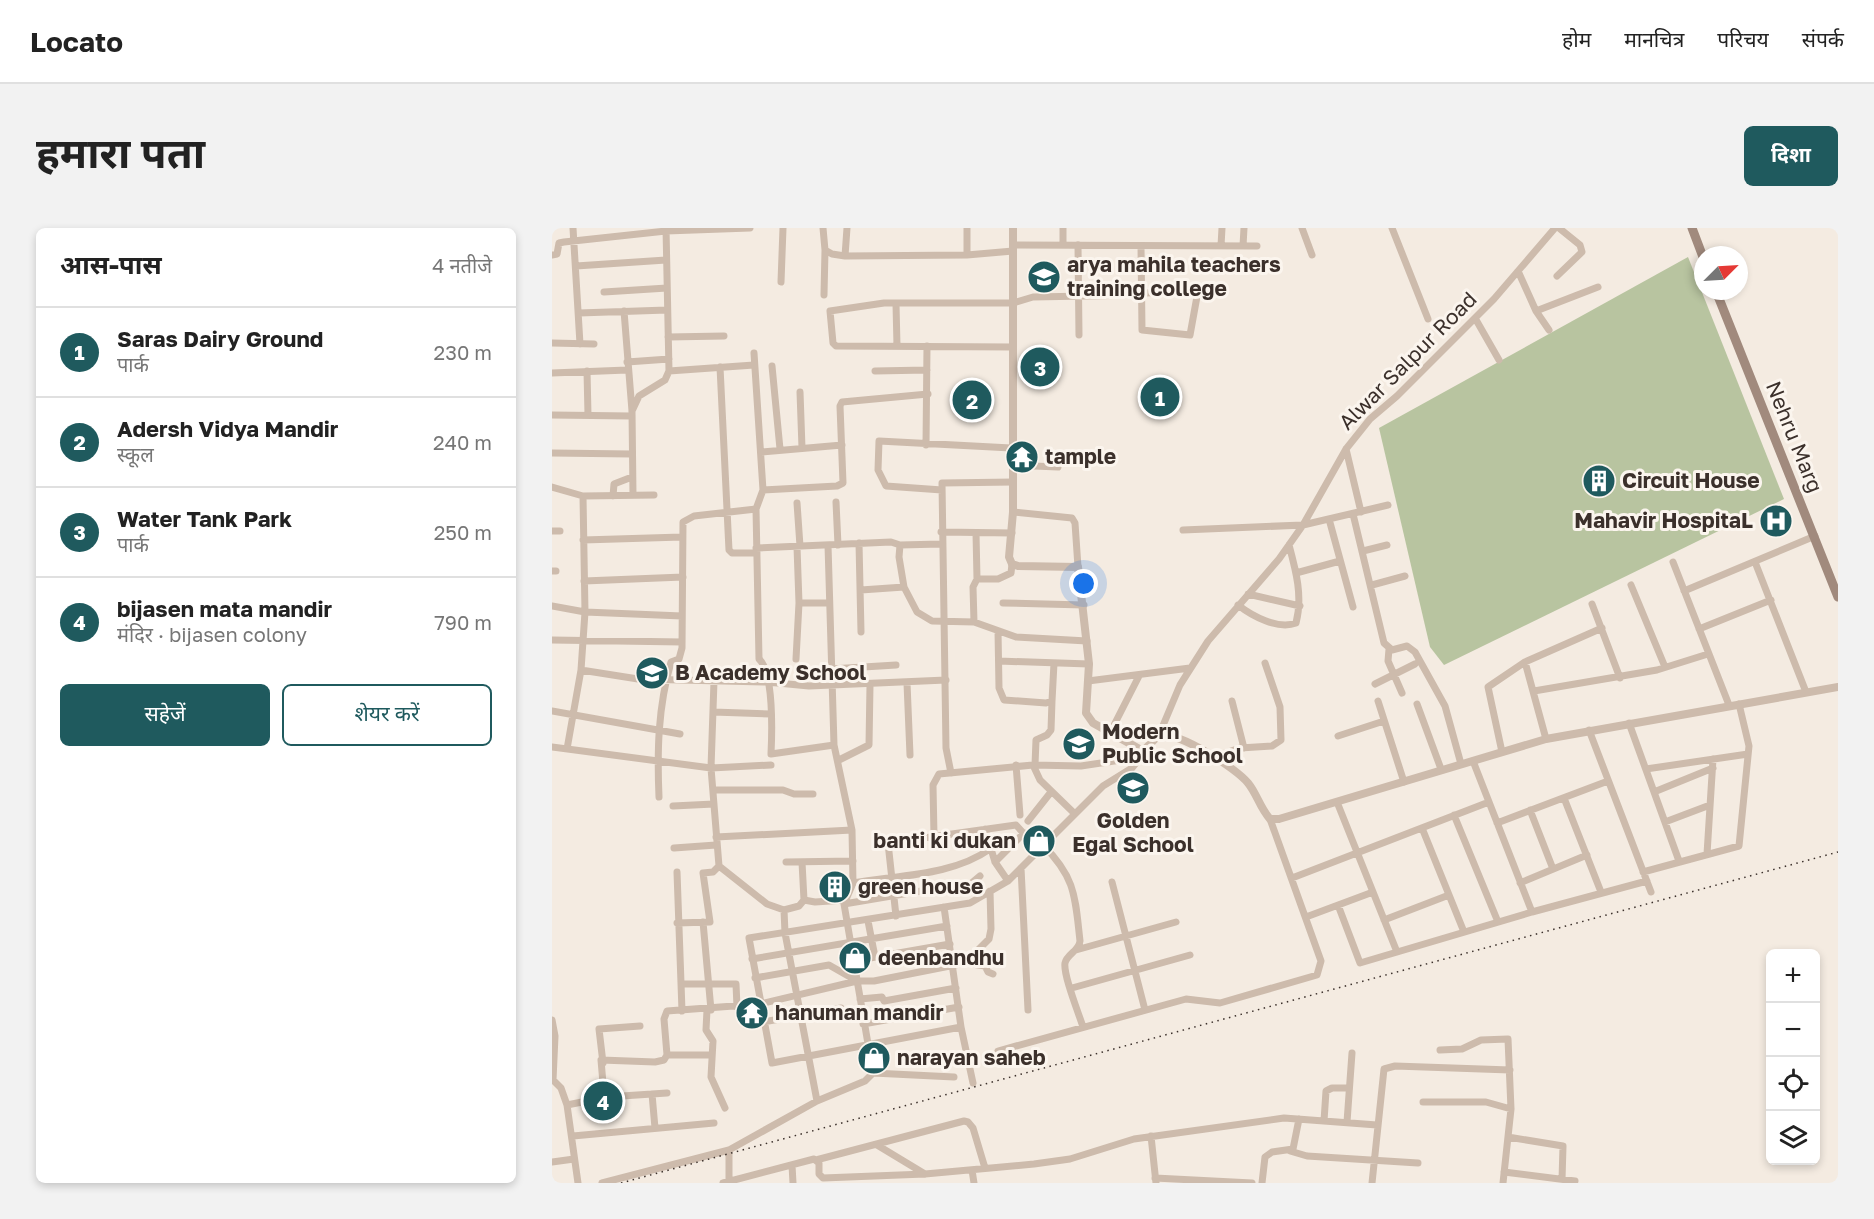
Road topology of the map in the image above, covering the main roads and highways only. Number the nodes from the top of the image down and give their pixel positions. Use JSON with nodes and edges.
{"nodes":[{"id":1,"x":1692,"y":228,"type":"edge"},
{"id":2,"x":1699,"y":246,"type":"edge"},
{"id":3,"x":1720,"y":300,"type":"edge"},
{"id":4,"x":1838,"y":597,"type":"edge"}],
"edges":[{"from":1,"to":2,"type":"main road"},
{"from":3,"to":4,"type":"main road","name":"Nehru Marg"}]}
